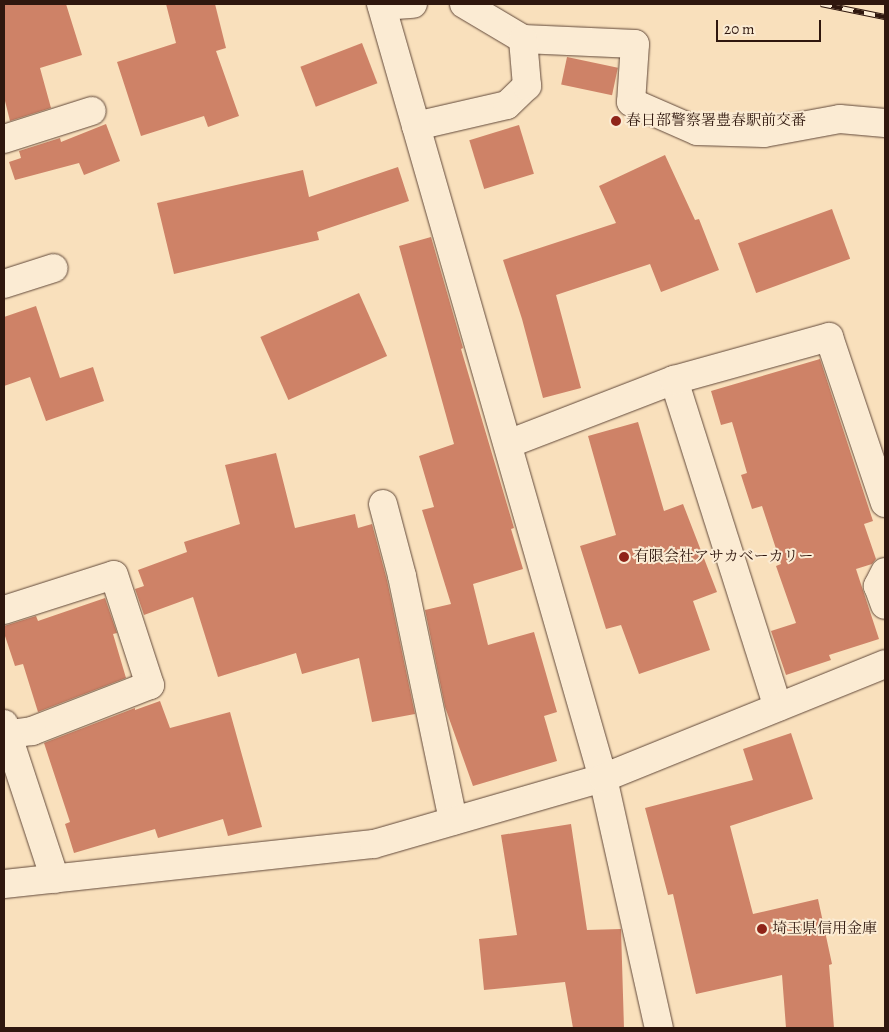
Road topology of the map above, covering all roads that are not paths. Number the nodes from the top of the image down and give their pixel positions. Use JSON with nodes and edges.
{"nodes":[{"id":1,"x":413,"y":4,"type":"edge"},
{"id":2,"x":464,"y":4,"type":"edge"},
{"id":3,"x":381,"y":5,"type":"edge"},
{"id":4,"x":523,"y":39,"type":"junction"},
{"id":5,"x":92,"y":111,"type":"dead end"},
{"id":6,"x":885,"y":123,"type":"edge"},
{"id":7,"x":416,"y":126,"type":"junction"},
{"id":8,"x":4,"y":140,"type":"edge"},
{"id":9,"x":54,"y":268,"type":"dead end"},
{"id":10,"x":4,"y":284,"type":"edge"},
{"id":11,"x":674,"y":380,"type":"junction"},
{"id":12,"x":508,"y":444,"type":"junction"},
{"id":13,"x":885,"y":503,"type":"edge"},
{"id":14,"x":382,"y":504,"type":"dead end"},
{"id":15,"x":885,"y":572,"type":"edge"},
{"id":16,"x":885,"y":605,"type":"edge"},
{"id":17,"x":4,"y":610,"type":"edge"},
{"id":18,"x":885,"y":664,"type":"edge"},
{"id":19,"x":778,"y":707,"type":"junction"},
{"id":20,"x":5,"y":731,"type":"edge"},
{"id":21,"x":603,"y":778,"type":"junction"},
{"id":22,"x":453,"y":821,"type":"junction"},
{"id":23,"x":55,"y":879,"type":"junction"},
{"id":24,"x":4,"y":884,"type":"edge"},
{"id":25,"x":659,"y":1028,"type":"edge"}],
"edges":[{"from":1,"to":3,"type":"street"},
{"from":2,"to":4,"type":"street"},
{"from":3,"to":7,"type":"street"},
{"from":4,"to":6,"type":"street"},
{"from":4,"to":7,"type":"street"},
{"from":5,"to":8,"type":"street"},
{"from":7,"to":12,"type":"street"},
{"from":9,"to":10,"type":"street"},
{"from":11,"to":12,"type":"street"},
{"from":11,"to":13,"type":"street"},
{"from":11,"to":19,"type":"street"},
{"from":12,"to":21,"type":"street"},
{"from":14,"to":22,"type":"street"},
{"from":15,"to":16,"type":"street"},
{"from":17,"to":20,"type":"street"},
{"from":18,"to":19,"type":"street"},
{"from":19,"to":21,"type":"street"},
{"from":20,"to":23,"type":"street"},
{"from":21,"to":22,"type":"street"},
{"from":21,"to":25,"type":"street"},
{"from":22,"to":23,"type":"street"},
{"from":23,"to":24,"type":"street"}]}
